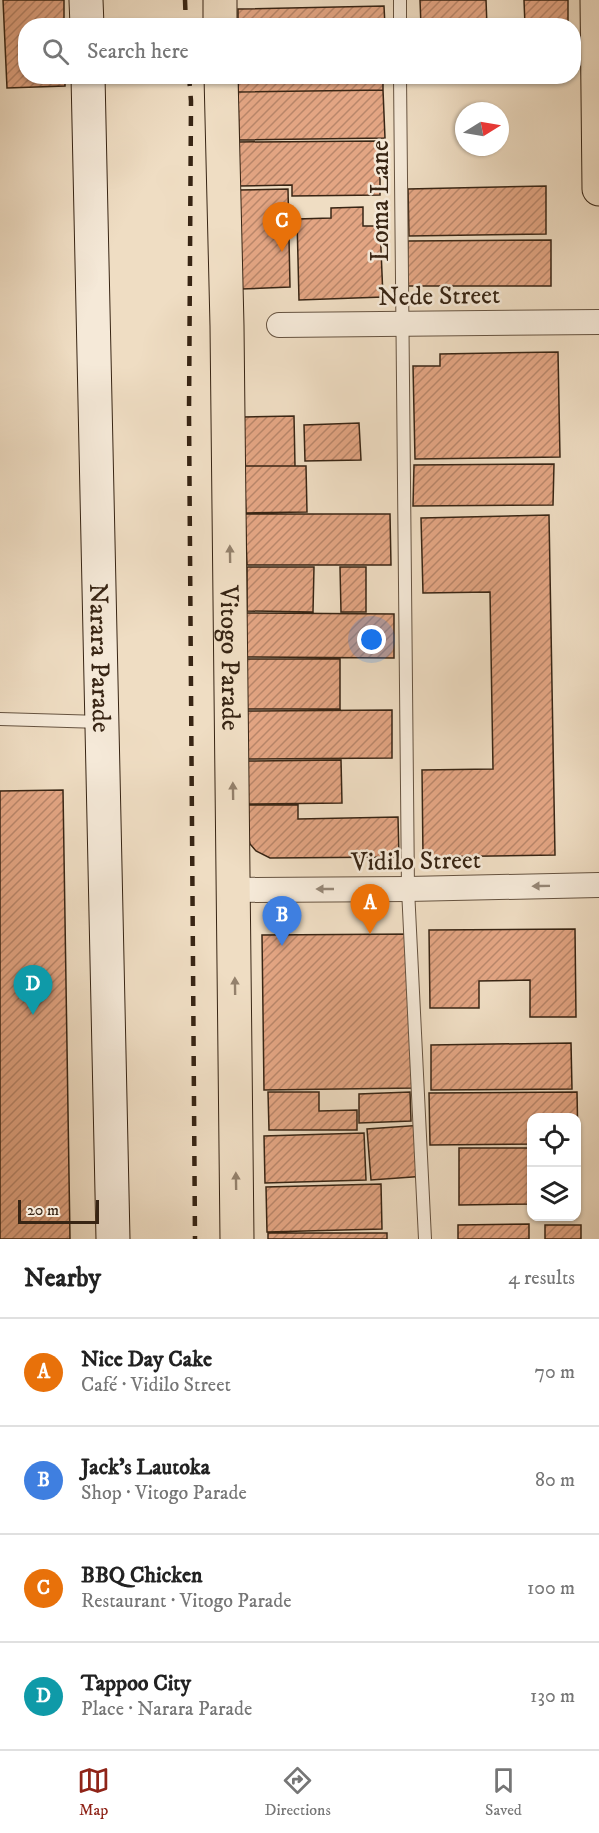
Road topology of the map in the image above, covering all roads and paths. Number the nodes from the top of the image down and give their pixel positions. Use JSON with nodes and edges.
{"nodes":[{"id":1,"x":86,"y":0,"type":"edge"},
{"id":2,"x":220,"y":0,"type":"edge"},
{"id":3,"x":400,"y":0,"type":"edge"},
{"id":4,"x":597,"y":0,"type":"edge"},
{"id":5,"x":87,"y":18,"type":"edge"},
{"id":6,"x":220,"y":18,"type":"edge"},
{"id":7,"x":400,"y":18,"type":"edge"},
{"id":8,"x":88,"y":84,"type":"edge"},
{"id":9,"x":221,"y":84,"type":"edge"},
{"id":10,"x":400,"y":84,"type":"edge"},
{"id":11,"x":599,"y":189,"type":"edge"},
{"id":12,"x":599,"y":322,"type":"edge"},
{"id":13,"x":402,"y":324,"type":"junction"},
{"id":14,"x":279,"y":326,"type":"dead end"},
{"id":15,"x":0,"y":719,"type":"edge"},
{"id":16,"x":102,"y":722,"type":"junction"},
{"id":17,"x":599,"y":885,"type":"edge"},
{"id":18,"x":408,"y":889,"type":"junction"},
{"id":19,"x":234,"y":890,"type":"junction"},
{"id":20,"x":114,"y":1239,"type":"edge"},
{"id":21,"x":237,"y":1239,"type":"edge"},
{"id":22,"x":425,"y":1239,"type":"edge"}],
"edges":[{"from":1,"to":5,"type":"main road"},
{"from":2,"to":6,"type":"main road"},
{"from":3,"to":7,"type":"lane"},
{"from":4,"to":11,"type":"main road"},
{"from":8,"to":16,"type":"main road","name":"Narara Parade"},
{"from":19,"to":9,"type":"main road","name":"Vitogo Parade","one_way":true},
{"from":10,"to":13,"type":"lane","name":"Loma Lane"},
{"from":12,"to":13,"type":"street","name":"Nede Street"},
{"from":13,"to":14,"type":"street","name":"Nede Street"},
{"from":13,"to":18,"type":"lane","name":"Loma Lane"},
{"from":15,"to":16,"type":"lane"},
{"from":16,"to":20,"type":"main road","name":"Narara Parade"},
{"from":17,"to":18,"type":"street","name":"Vidilo Street","one_way":true},
{"from":18,"to":19,"type":"street","name":"Vidilo Street","one_way":true},
{"from":18,"to":22,"type":"lane","name":"Loma Lane"},
{"from":21,"to":19,"type":"main road","name":"Vitogo Parade","one_way":true}]}
